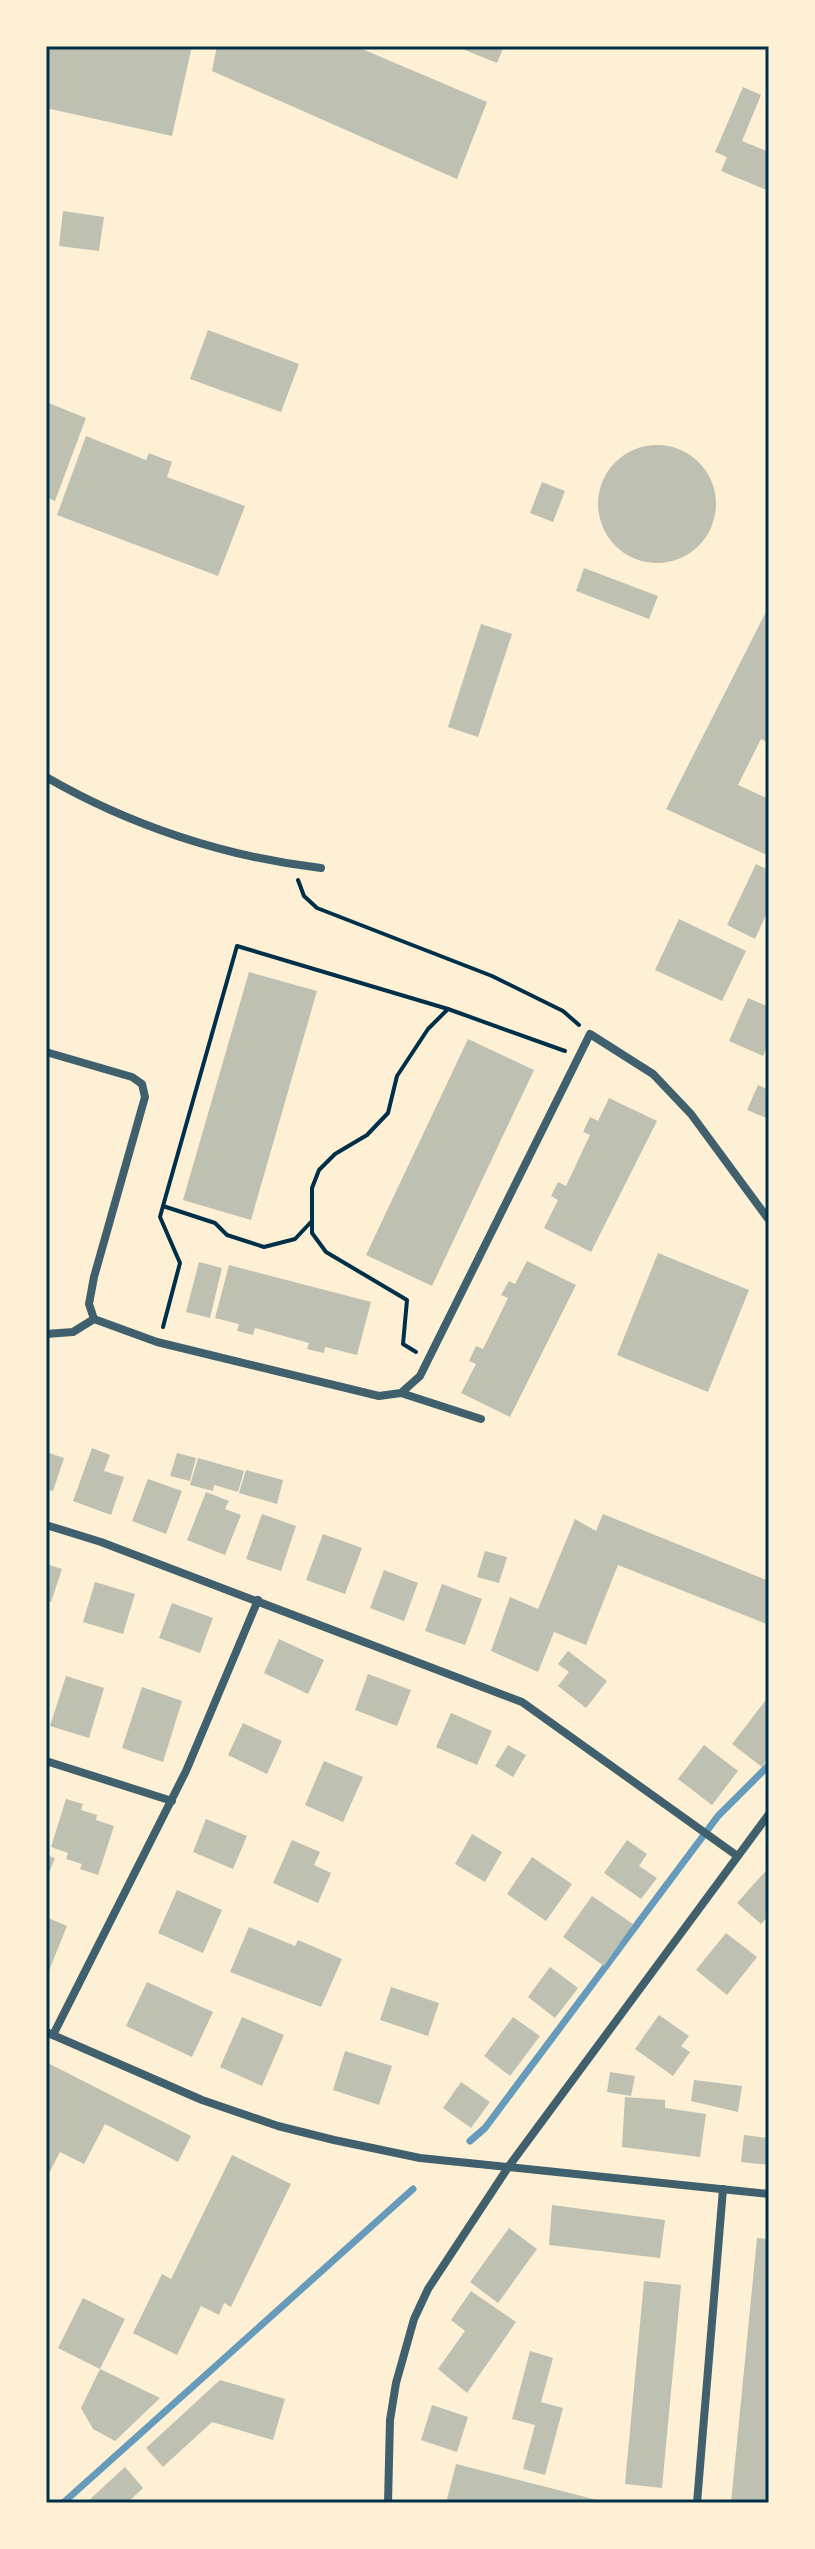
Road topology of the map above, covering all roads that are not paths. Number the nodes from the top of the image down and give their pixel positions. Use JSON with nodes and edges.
{"nodes":[{"id":1,"x":46,"y":777,"type":"edge"},
{"id":2,"x":321,"y":868,"type":"dead end"},
{"id":3,"x":46,"y":1052,"type":"edge"},
{"id":4,"x":769,"y":1220,"type":"edge"},
{"id":5,"x":94,"y":1319,"type":"junction"},
{"id":6,"x":46,"y":1334,"type":"edge"},
{"id":7,"x":401,"y":1393,"type":"junction"},
{"id":8,"x":481,"y":1419,"type":"dead end"},
{"id":9,"x":46,"y":1525,"type":"edge"},
{"id":10,"x":258,"y":1600,"type":"junction"},
{"id":11,"x":46,"y":1761,"type":"edge"},
{"id":12,"x":172,"y":1801,"type":"junction"},
{"id":13,"x":769,"y":1814,"type":"edge"},
{"id":14,"x":736,"y":1855,"type":"junction"},
{"id":15,"x":49,"y":2033,"type":"edge"},
{"id":16,"x":509,"y":2166,"type":"junction"},
{"id":17,"x":723,"y":2189,"type":"junction"},
{"id":18,"x":769,"y":2194,"type":"edge"},
{"id":19,"x":388,"y":2503,"type":"edge"},
{"id":20,"x":697,"y":2503,"type":"edge"}],
"edges":[{"from":1,"to":2,"type":"street"},
{"from":3,"to":5,"type":"street"},
{"from":4,"to":7,"type":"street"},
{"from":5,"to":6,"type":"street"},
{"from":5,"to":7,"type":"street"},
{"from":7,"to":8,"type":"street"},
{"from":9,"to":10,"type":"street"},
{"from":10,"to":12,"type":"street"},
{"from":10,"to":14,"type":"street"},
{"from":11,"to":12,"type":"street"},
{"from":12,"to":15,"type":"street"},
{"from":13,"to":14,"type":"street"},
{"from":14,"to":16,"type":"street"},
{"from":15,"to":16,"type":"street"},
{"from":16,"to":17,"type":"street"},
{"from":16,"to":19,"type":"street"},
{"from":17,"to":18,"type":"street"},
{"from":17,"to":20,"type":"street"}]}
